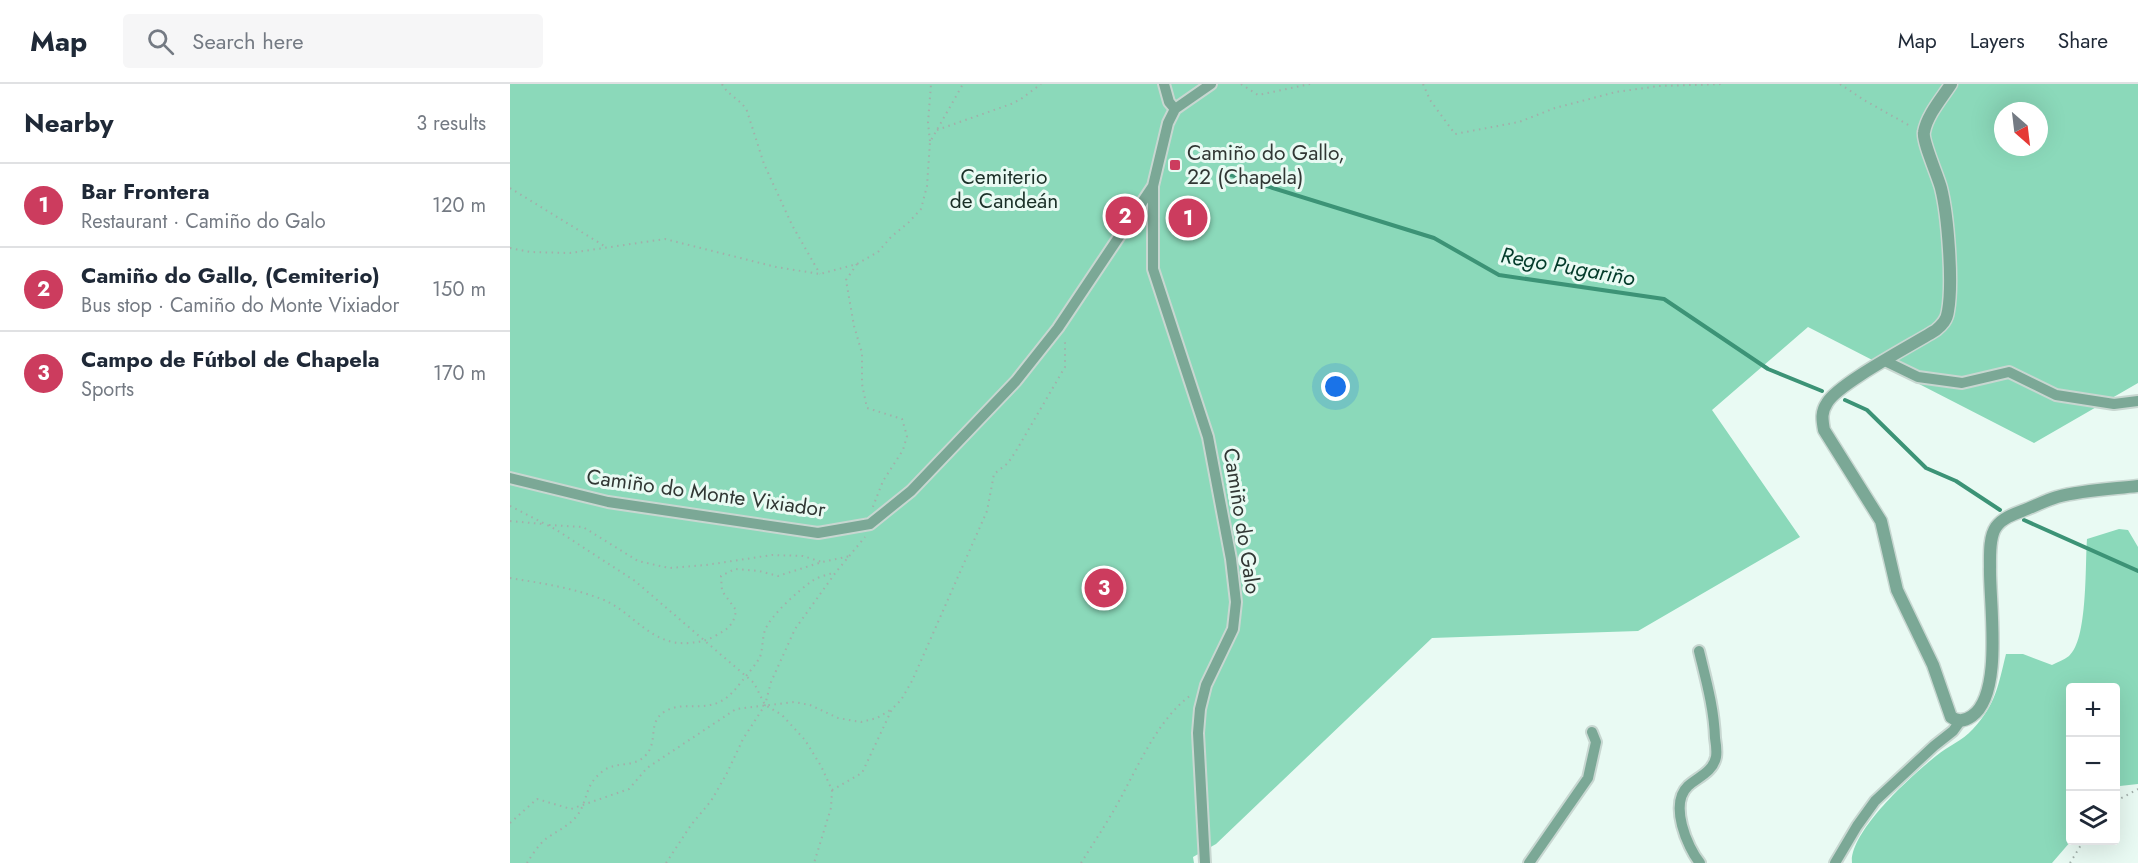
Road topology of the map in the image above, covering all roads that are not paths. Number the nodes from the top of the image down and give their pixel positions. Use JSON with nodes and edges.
{"nodes":[{"id":1,"x":1164,"y":84,"type":"edge"},
{"id":2,"x":1211,"y":84,"type":"edge"},
{"id":3,"x":1951,"y":84,"type":"edge"},
{"id":4,"x":1175,"y":109,"type":"junction"},
{"id":5,"x":1153,"y":186,"type":"junction"},
{"id":6,"x":1885,"y":361,"type":"junction"},
{"id":7,"x":2138,"y":401,"type":"edge"},
{"id":8,"x":510,"y":478,"type":"edge"},
{"id":9,"x":2138,"y":486,"type":"edge"},
{"id":10,"x":1699,"y":651,"type":"dead end"},
{"id":11,"x":1961,"y":720,"type":"junction"},
{"id":12,"x":1592,"y":732,"type":"dead end"},
{"id":13,"x":1205,"y":863,"type":"edge"},
{"id":14,"x":1529,"y":863,"type":"edge"},
{"id":15,"x":1700,"y":863,"type":"edge"},
{"id":16,"x":1835,"y":863,"type":"edge"}],
"edges":[{"from":1,"to":4,"type":"street"},
{"from":2,"to":4,"type":"street"},
{"from":3,"to":6,"type":"street"},
{"from":4,"to":5,"type":"street","name":"Camiño do Monte Vixiador"},
{"from":5,"to":8,"type":"street","name":"Camiño do Monte Vixiador"},
{"from":5,"to":13,"type":"street","name":"Camiño do Galo"},
{"from":6,"to":7,"type":"street"},
{"from":6,"to":11,"type":"street"},
{"from":9,"to":11,"type":"street"},
{"from":10,"to":15,"type":"street"},
{"from":11,"to":16,"type":"street"},
{"from":12,"to":14,"type":"street"}]}
